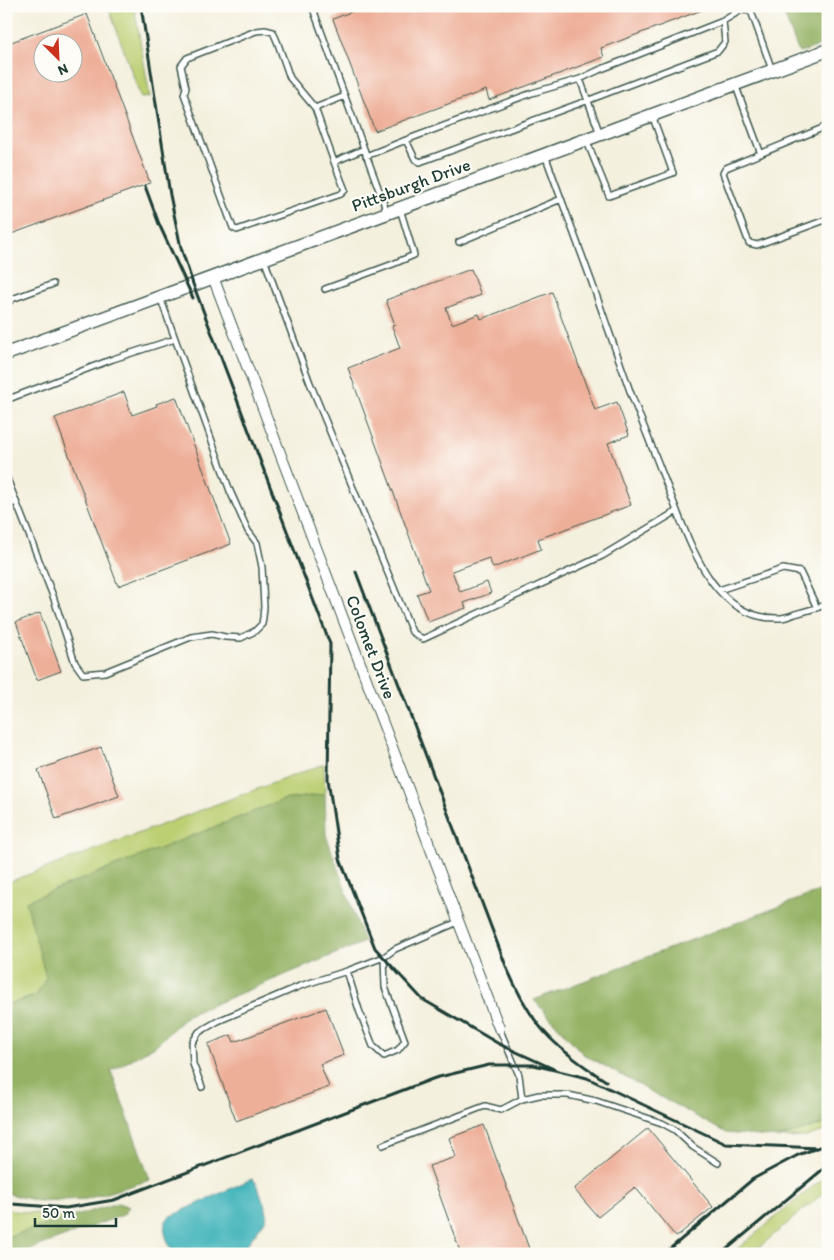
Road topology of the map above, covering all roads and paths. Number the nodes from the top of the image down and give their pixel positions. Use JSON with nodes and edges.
{"nodes":[{"id":1,"x":312,"y":6,"type":"edge"},
{"id":2,"x":722,"y":21,"type":"junction"},
{"id":3,"x":828,"y":50,"type":"edge"},
{"id":4,"x":772,"y":70,"type":"junction"},
{"id":5,"x":580,"y":79,"type":"junction"},
{"id":6,"x":735,"y":84,"type":"junction"},
{"id":7,"x":344,"y":96,"type":"junction"},
{"id":8,"x":589,"y":100,"type":"junction"},
{"id":9,"x":315,"y":108,"type":"junction"},
{"id":10,"x":652,"y":115,"type":"junction"},
{"id":11,"x":828,"y":128,"type":"edge"},
{"id":12,"x":600,"y":134,"type":"junction"},
{"id":13,"x":586,"y":139,"type":"junction"},
{"id":14,"x":406,"y":140,"type":"junction"},
{"id":15,"x":364,"y":150,"type":"junction"},
{"id":16,"x":761,"y":154,"type":"junction"},
{"id":17,"x":545,"y":155,"type":"junction"},
{"id":18,"x":366,"y":156,"type":"junction"},
{"id":19,"x":334,"y":162,"type":"junction"},
{"id":20,"x":561,"y":199,"type":"junction"},
{"id":21,"x":400,"y":208,"type":"junction"},
{"id":22,"x":387,"y":213,"type":"junction"},
{"id":23,"x":828,"y":219,"type":"edge"},
{"id":24,"x":459,"y":242,"type":"dead end"},
{"id":25,"x":264,"y":258,"type":"junction"},
{"id":26,"x":213,"y":277,"type":"junction"},
{"id":27,"x":53,"y":284,"type":"dead end"},
{"id":28,"x":325,"y":289,"type":"dead end"},
{"id":29,"x":160,"y":296,"type":"junction"},
{"id":30,"x":6,"y":305,"type":"edge"},
{"id":31,"x":175,"y":339,"type":"junction"},
{"id":32,"x":7,"y":350,"type":"edge"},
{"id":33,"x":6,"y":400,"type":"edge"},
{"id":34,"x":6,"y":476,"type":"edge"},
{"id":35,"x":16,"y":502,"type":"junction"},
{"id":36,"x":6,"y":506,"type":"edge"},
{"id":37,"x":677,"y":511,"type":"junction"},
{"id":38,"x":719,"y":590,"type":"junction"},
{"id":39,"x":828,"y":604,"type":"edge"},
{"id":40,"x":816,"y":608,"type":"junction"},
{"id":41,"x":459,"y":922,"type":"junction"},
{"id":42,"x":384,"y":957,"type":"junction"},
{"id":43,"x":347,"y":971,"type":"junction"},
{"id":44,"x":499,"y":1028,"type":"joint"},
{"id":45,"x":202,"y":1087,"type":"dead end"},
{"id":46,"x":522,"y":1099,"type":"junction"},
{"id":47,"x":383,"y":1145,"type":"dead end"},
{"id":48,"x":718,"y":1163,"type":"dead end"}],
"edges":[{"from":1,"to":7,"type":"lane"},
{"from":2,"to":4,"type":"lane"},
{"from":2,"to":5,"type":"lane"},
{"from":2,"to":8,"type":"lane"},
{"from":3,"to":4,"type":"street","name":"Pittsburgh Drive"},
{"from":4,"to":6,"type":"street","name":"Pittsburgh Drive"},
{"from":5,"to":8,"type":"lane"},
{"from":5,"to":14,"type":"lane"},
{"from":6,"to":10,"type":"street","name":"Pittsburgh Drive"},
{"from":6,"to":16,"type":"lane"},
{"from":7,"to":9,"type":"lane"},
{"from":7,"to":15,"type":"lane"},
{"from":8,"to":12,"type":"lane"},
{"from":8,"to":14,"type":"lane"},
{"from":9,"to":19,"type":"lane"},
{"from":9,"to":19,"type":"lane"},
{"from":10,"to":12,"type":"street","name":"Pittsburgh Drive"},
{"from":10,"to":13,"type":"lane"},
{"from":11,"to":16,"type":"lane"},
{"from":12,"to":13,"type":"street","name":"Pittsburgh Drive"},
{"from":13,"to":17,"type":"street","name":"Pittsburgh Drive"},
{"from":14,"to":18,"type":"lane"},
{"from":15,"to":18,"type":"lane"},
{"from":15,"to":19,"type":"lane"},
{"from":16,"to":23,"type":"lane"},
{"from":17,"to":20,"type":"lane"},
{"from":17,"to":21,"type":"street","name":"Pittsburgh Drive"},
{"from":18,"to":22,"type":"lane"},
{"from":20,"to":24,"type":"lane"},
{"from":20,"to":37,"type":"lane"},
{"from":21,"to":22,"type":"street","name":"Pittsburgh Drive"},
{"from":21,"to":28,"type":"lane"},
{"from":22,"to":25,"type":"street","name":"Pittsburgh Drive"},
{"from":25,"to":26,"type":"street","name":"Pittsburgh Drive"},
{"from":25,"to":37,"type":"lane"},
{"from":26,"to":29,"type":"street","name":"Pittsburgh Drive"},
{"from":26,"to":41,"type":"street","name":"Colomet Drive"},
{"from":27,"to":30,"type":"lane"},
{"from":29,"to":31,"type":"lane"},
{"from":29,"to":32,"type":"street","name":"Pittsburgh Drive"},
{"from":31,"to":33,"type":"lane"},
{"from":31,"to":35,"type":"lane"},
{"from":34,"to":35,"type":"lane"},
{"from":35,"to":36,"type":"lane"},
{"from":37,"to":38,"type":"lane"},
{"from":38,"to":40,"type":"lane"},
{"from":38,"to":40,"type":"lane"},
{"from":39,"to":40,"type":"lane"},
{"from":41,"to":42,"type":"lane"},
{"from":41,"to":44,"type":"street","name":"Colomet Drive"},
{"from":42,"to":43,"type":"lane"},
{"from":42,"to":43,"type":"lane"},
{"from":43,"to":45,"type":"lane"},
{"from":44,"to":46,"type":"lane"},
{"from":46,"to":47,"type":"lane"},
{"from":46,"to":48,"type":"lane"}]}
